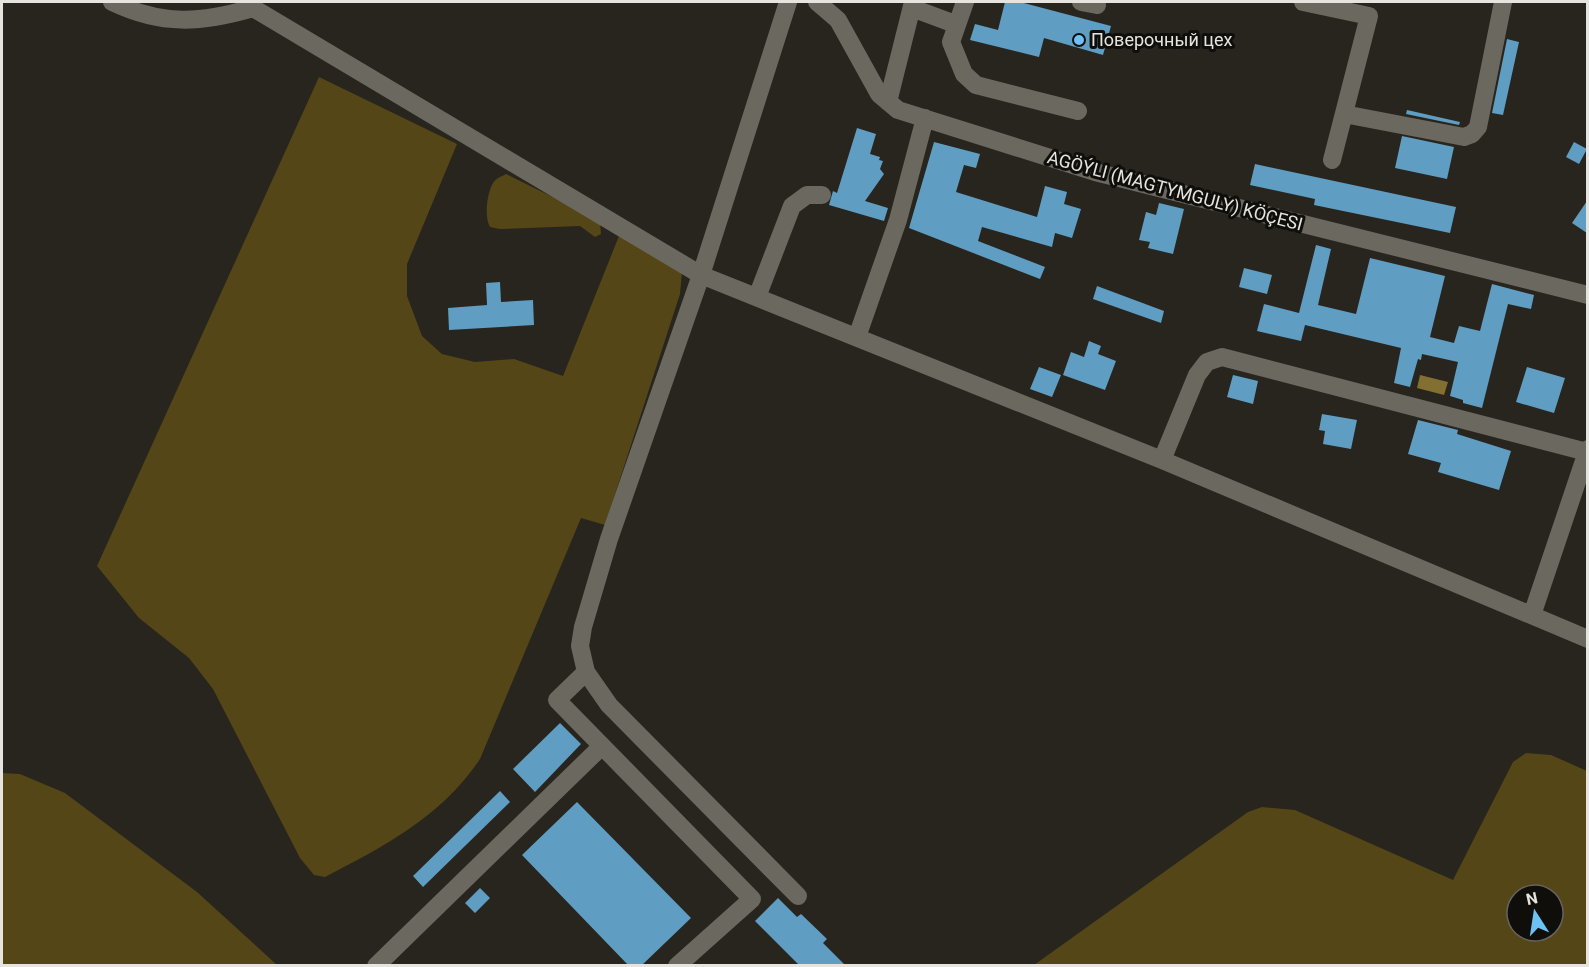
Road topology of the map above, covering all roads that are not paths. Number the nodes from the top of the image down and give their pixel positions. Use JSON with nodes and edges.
{"nodes":[{"id":1,"x":788,"y":2,"type":"edge"},
{"id":2,"x":817,"y":2,"type":"edge"},
{"id":3,"x":965,"y":2,"type":"edge"},
{"id":4,"x":1303,"y":2,"type":"edge"},
{"id":5,"x":1503,"y":2,"type":"edge"},
{"id":6,"x":122,"y":4,"type":"edge"},
{"id":7,"x":254,"y":5,"type":"edge"},
{"id":8,"x":912,"y":5,"type":"edge"},
{"id":9,"x":955,"y":24,"type":"junction"},
{"id":10,"x":888,"y":102,"type":"junction"},
{"id":11,"x":1078,"y":111,"type":"dead end"},
{"id":12,"x":1344,"y":114,"type":"junction"},
{"id":13,"x":925,"y":118,"type":"junction"},
{"id":14,"x":1332,"y":160,"type":"dead end"},
{"id":15,"x":822,"y":195,"type":"dead end"},
{"id":16,"x":701,"y":275,"type":"junction"},
{"id":17,"x":1587,"y":295,"type":"edge"},
{"id":18,"x":757,"y":297,"type":"junction"},
{"id":19,"x":857,"y":337,"type":"junction"},
{"id":20,"x":1587,"y":451,"type":"edge"},
{"id":21,"x":1162,"y":460,"type":"junction"},
{"id":22,"x":1532,"y":615,"type":"junction"},
{"id":23,"x":1587,"y":639,"type":"edge"},
{"id":24,"x":586,"y":672,"type":"junction"},
{"id":25,"x":602,"y":746,"type":"junction"},
{"id":26,"x":798,"y":896,"type":"dead end"},
{"id":27,"x":681,"y":964,"type":"edge"},
{"id":28,"x":376,"y":966,"type":"edge"}],
"edges":[{"from":1,"to":16,"type":"street"},
{"from":2,"to":10,"type":"street","name":"AGÖÝLI (MAGTYMGULY) KÖÇESI"},
{"from":3,"to":9,"type":"street"},
{"from":4,"to":12,"type":"street"},
{"from":5,"to":12,"type":"street"},
{"from":6,"to":7,"type":"street"},
{"from":7,"to":16,"type":"street"},
{"from":8,"to":9,"type":"street"},
{"from":8,"to":10,"type":"street"},
{"from":9,"to":11,"type":"street"},
{"from":10,"to":13,"type":"street","name":"AGÖÝLI (MAGTYMGULY) KÖÇESI"},
{"from":12,"to":14,"type":"street"},
{"from":13,"to":17,"type":"street","name":"AGÖÝLI (MAGTYMGULY) KÖÇESI"},
{"from":13,"to":19,"type":"street"},
{"from":15,"to":18,"type":"street"},
{"from":16,"to":18,"type":"street"},
{"from":16,"to":24,"type":"street"},
{"from":18,"to":19,"type":"street"},
{"from":19,"to":21,"type":"street"},
{"from":20,"to":21,"type":"street"},
{"from":20,"to":22,"type":"street"},
{"from":21,"to":22,"type":"street"},
{"from":22,"to":23,"type":"street"},
{"from":24,"to":25,"type":"street"},
{"from":24,"to":26,"type":"street"},
{"from":25,"to":27,"type":"street"},
{"from":25,"to":28,"type":"street"}]}
